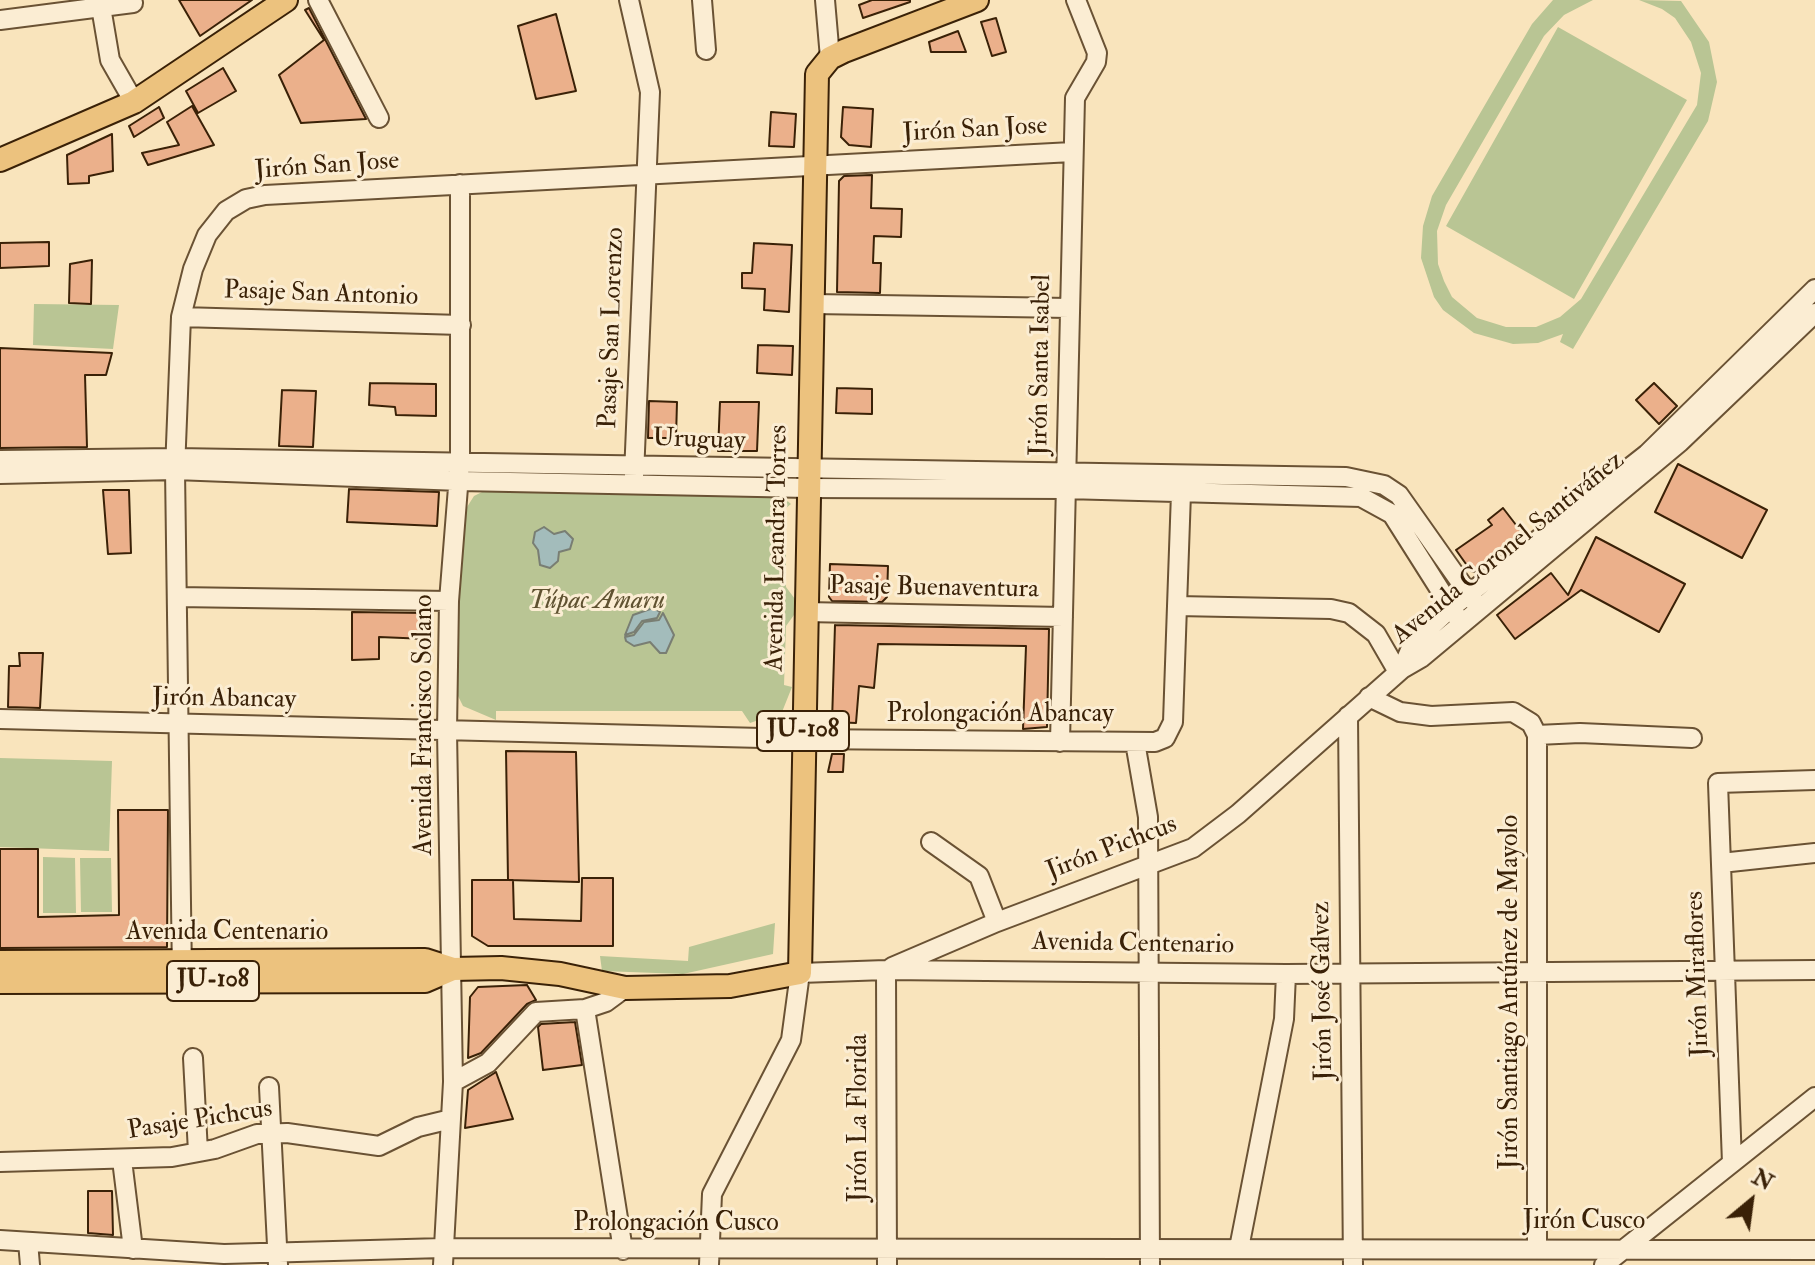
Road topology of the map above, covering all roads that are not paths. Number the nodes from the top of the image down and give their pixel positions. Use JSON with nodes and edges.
{"nodes":[{"id":1,"x":318,"y":0,"type":"edge"},
{"id":2,"x":629,"y":0,"type":"edge"},
{"id":3,"x":702,"y":0,"type":"edge"},
{"id":4,"x":825,"y":0,"type":"edge"},
{"id":5,"x":977,"y":0,"type":"edge"},
{"id":6,"x":1076,"y":0,"type":"edge"},
{"id":7,"x":282,"y":1,"type":"edge"},
{"id":8,"x":133,"y":3,"type":"dead end"},
{"id":9,"x":101,"y":7,"type":"junction"},
{"id":10,"x":0,"y":20,"type":"edge"},
{"id":11,"x":706,"y":50,"type":"dead end"},
{"id":12,"x":830,"y":58,"type":"junction"},
{"id":13,"x":134,"y":102,"type":"junction"},
{"id":14,"x":379,"y":118,"type":"dead end"},
{"id":15,"x":1072,"y":152,"type":"junction"},
{"id":16,"x":0,"y":160,"type":"edge"},
{"id":17,"x":815,"y":166,"type":"junction"},
{"id":18,"x":645,"y":175,"type":"junction"},
{"id":19,"x":460,"y":184,"type":"junction"},
{"id":20,"x":1815,"y":289,"type":"edge"},
{"id":21,"x":813,"y":304,"type":"junction"},
{"id":22,"x":1069,"y":308,"type":"junction"},
{"id":23,"x":1815,"y":313,"type":"edge"},
{"id":24,"x":181,"y":317,"type":"junction"},
{"id":25,"x":461,"y":325,"type":"junction"},
{"id":26,"x":0,"y":460,"type":"edge"},
{"id":27,"x":175,"y":464,"type":"junction"},
{"id":28,"x":460,"y":471,"type":"junction"},
{"id":29,"x":0,"y":474,"type":"edge"},
{"id":30,"x":634,"y":474,"type":"junction"},
{"id":31,"x":807,"y":479,"type":"junction"},
{"id":32,"x":1066,"y":480,"type":"junction"},
{"id":33,"x":1181,"y":493,"type":"junction"},
{"id":34,"x":1539,"y":549,"type":"junction"},
{"id":35,"x":177,"y":597,"type":"junction"},
{"id":36,"x":449,"y":601,"type":"junction"},
{"id":37,"x":1474,"y":601,"type":"junction"},
{"id":38,"x":1177,"y":606,"type":"junction"},
{"id":39,"x":805,"y":612,"type":"junction"},
{"id":40,"x":1456,"y":616,"type":"junction"},
{"id":41,"x":1063,"y":617,"type":"junction"},
{"id":42,"x":1400,"y":670,"type":"junction"},
{"id":43,"x":1369,"y":697,"type":"junction"},
{"id":44,"x":1348,"y":716,"type":"junction"},
{"id":45,"x":0,"y":719,"type":"edge"},
{"id":46,"x":177,"y":725,"type":"junction"},
{"id":47,"x":447,"y":731,"type":"junction"},
{"id":48,"x":1537,"y":735,"type":"junction"},
{"id":49,"x":1692,"y":738,"type":"dead end"},
{"id":50,"x":802,"y":739,"type":"junction"},
{"id":51,"x":1060,"y":742,"type":"junction"},
{"id":52,"x":1135,"y":742,"type":"junction"},
{"id":53,"x":1815,"y":780,"type":"edge"},
{"id":54,"x":931,"y":842,"type":"dead end"},
{"id":55,"x":1815,"y":853,"type":"edge"},
{"id":56,"x":1721,"y":863,"type":"junction"},
{"id":57,"x":1147,"y":864,"type":"junction"},
{"id":58,"x":997,"y":922,"type":"junction"},
{"id":59,"x":0,"y":962,"type":"edge"},
{"id":60,"x":453,"y":969,"type":"junction"},
{"id":61,"x":886,"y":970,"type":"junction"},
{"id":62,"x":1815,"y":970,"type":"edge"},
{"id":63,"x":182,"y":971,"type":"junction"},
{"id":64,"x":1725,"y":971,"type":"junction"},
{"id":65,"x":1537,"y":972,"type":"junction"},
{"id":66,"x":800,"y":973,"type":"junction"},
{"id":67,"x":1350,"y":973,"type":"junction"},
{"id":68,"x":1150,"y":974,"type":"junction"},
{"id":69,"x":1286,"y":974,"type":"junction"},
{"id":70,"x":0,"y":982,"type":"edge"},
{"id":71,"x":625,"y":988,"type":"junction"},
{"id":72,"x":585,"y":1009,"type":"junction"},
{"id":73,"x":193,"y":1058,"type":"dead end"},
{"id":74,"x":453,"y":1082,"type":"junction"},
{"id":75,"x":269,"y":1087,"type":"dead end"},
{"id":76,"x":1815,"y":1097,"type":"edge"},
{"id":77,"x":451,"y":1119,"type":"junction"},
{"id":78,"x":271,"y":1133,"type":"junction"},
{"id":79,"x":198,"y":1152,"type":"junction"},
{"id":80,"x":122,"y":1160,"type":"junction"},
{"id":81,"x":0,"y":1162,"type":"edge"},
{"id":82,"x":1732,"y":1163,"type":"junction"},
{"id":83,"x":0,"y":1240,"type":"edge"},
{"id":84,"x":28,"y":1242,"type":"junction"},
{"id":85,"x":1239,"y":1248,"type":"junction"},
{"id":86,"x":1537,"y":1248,"type":"junction"},
{"id":87,"x":1623,"y":1248,"type":"junction"},
{"id":88,"x":133,"y":1249,"type":"junction"},
{"id":89,"x":623,"y":1250,"type":"junction"},
{"id":90,"x":1815,"y":1250,"type":"edge"},
{"id":91,"x":887,"y":1256,"type":"edge"},
{"id":92,"x":1756,"y":1256,"type":"edge"},
{"id":93,"x":443,"y":1257,"type":"edge"},
{"id":94,"x":1353,"y":1257,"type":"edge"},
{"id":95,"x":709,"y":1258,"type":"edge"},
{"id":96,"x":1150,"y":1258,"type":"edge"},
{"id":97,"x":207,"y":1259,"type":"edge"},
{"id":98,"x":278,"y":1259,"type":"edge"},
{"id":99,"x":30,"y":1265,"type":"edge"},
{"id":100,"x":1604,"y":1265,"type":"edge"}],
"edges":[{"from":1,"to":14,"type":"street"},
{"from":2,"to":18,"type":"street","name":"Pasaje San Lorenzo"},
{"from":3,"to":11,"type":"street"},
{"from":4,"to":12,"type":"street"},
{"from":5,"to":12,"type":"main road"},
{"from":6,"to":15,"type":"street","name":"Jirón Santa Isabel"},
{"from":7,"to":13,"type":"main road"},
{"from":8,"to":9,"type":"street"},
{"from":9,"to":10,"type":"street"},
{"from":9,"to":13,"type":"street"},
{"from":12,"to":17,"type":"main road","name":"Avenida Leandra Torres","number":"JU-108"},
{"from":13,"to":16,"type":"main road"},
{"from":15,"to":17,"type":"street","name":"Jirón San Jose"},
{"from":15,"to":22,"type":"street","name":"Jirón Santa Isabel"},
{"from":17,"to":18,"type":"street","name":"Jirón San Jose"},
{"from":17,"to":21,"type":"main road","name":"Avenida Leandra Torres","number":"JU-108"},
{"from":18,"to":19,"type":"street","name":"Jirón San Jose"},
{"from":18,"to":30,"type":"street","name":"Pasaje San Lorenzo"},
{"from":19,"to":24,"type":"street","name":"Jirón San Jose"},
{"from":19,"to":25,"type":"street","name":"Avenida Francisco Solano"},
{"from":20,"to":34,"type":"street","name":"Avenida Coronel Santiváñez"},
{"from":21,"to":22,"type":"street"},
{"from":21,"to":31,"type":"main road","name":"Avenida Leandra Torres","number":"JU-108"},
{"from":22,"to":32,"type":"street","name":"Jirón Santa Isabel"},
{"from":23,"to":34,"type":"street","name":"Avenida Coronel Santiváñez"},
{"from":24,"to":25,"type":"street","name":"Pasaje San Antonio"},
{"from":24,"to":27,"type":"street","name":"Jirón San Jose"},
{"from":25,"to":28,"type":"street","name":"Avenida Francisco Solano"},
{"from":26,"to":27,"type":"street","name":"Uruguay"},
{"from":27,"to":28,"type":"street","name":"Uruguay"},
{"from":27,"to":29,"type":"street","name":"Uruguay"},
{"from":27,"to":35,"type":"street","name":"Jirón San Jose"},
{"from":28,"to":30,"type":"street","name":"Uruguay"},
{"from":28,"to":36,"type":"street","name":"Avenida Francisco Solano"},
{"from":30,"to":31,"type":"street","name":"Uruguay"},
{"from":31,"to":32,"type":"street","name":"Uruguay"},
{"from":31,"to":39,"type":"main road","name":"Avenida Leandra Torres","number":"JU-108"},
{"from":32,"to":33,"type":"street","name":"Uruguay"},
{"from":32,"to":37,"type":"street","name":"Uruguay"},
{"from":32,"to":41,"type":"street","name":"Jirón Santa Isabel"},
{"from":33,"to":38,"type":"street"},
{"from":33,"to":40,"type":"street","name":"Uruguay"},
{"from":34,"to":37,"type":"street","name":"Avenida Coronel Santiváñez"},
{"from":35,"to":36,"type":"street"},
{"from":35,"to":46,"type":"street","name":"Jirón San Jose"},
{"from":36,"to":47,"type":"street","name":"Avenida Francisco Solano"},
{"from":37,"to":40,"type":"street","name":"Avenida Coronel Santiváñez"},
{"from":38,"to":42,"type":"street"},
{"from":38,"to":52,"type":"street","name":"Prolongación Abancay"},
{"from":39,"to":41,"type":"street","name":"Pasaje Buenaventura"},
{"from":39,"to":50,"type":"main road","name":"Avenida Leandra Torres","number":"JU-108"},
{"from":40,"to":42,"type":"street","name":"Avenida Coronel Santiváñez"},
{"from":41,"to":51,"type":"street","name":"Jirón Santa Isabel"},
{"from":42,"to":43,"type":"street","name":"Jirón Pichcus"},
{"from":43,"to":44,"type":"street","name":"Jirón Pichcus"},
{"from":43,"to":48,"type":"street"},
{"from":44,"to":57,"type":"street","name":"Jirón Pichcus"},
{"from":44,"to":67,"type":"street","name":"Jirón José Gálvez"},
{"from":45,"to":46,"type":"street","name":"Jirón Abancay"},
{"from":46,"to":47,"type":"street","name":"Jirón Abancay"},
{"from":46,"to":63,"type":"street","name":"Jirón San Jose"},
{"from":47,"to":50,"type":"street","name":"Prolongación Abancay"},
{"from":47,"to":60,"type":"street","name":"Avenida Francisco Solano"},
{"from":48,"to":49,"type":"street"},
{"from":48,"to":65,"type":"street","name":"Jirón Santiago Antúnez de Mayolo"},
{"from":50,"to":51,"type":"street","name":"Prolongación Abancay"},
{"from":50,"to":66,"type":"main road","name":"Avenida Leandra Torres","number":"JU-108"},
{"from":51,"to":52,"type":"street","name":"Prolongación Abancay"},
{"from":52,"to":57,"type":"street"},
{"from":53,"to":56,"type":"street","name":"Jirón Miraflores"},
{"from":54,"to":58,"type":"street"},
{"from":55,"to":56,"type":"street"},
{"from":56,"to":64,"type":"street","name":"Jirón Miraflores"},
{"from":57,"to":58,"type":"street","name":"Jirón Pichcus"},
{"from":57,"to":68,"type":"street"},
{"from":58,"to":61,"type":"street","name":"Jirón Pichcus"},
{"from":59,"to":63,"type":"main road","name":"Avenida Centenario","number":"JU-108"},
{"from":60,"to":63,"type":"main road","name":"Avenida Centenario","number":"JU-108"},
{"from":60,"to":71,"type":"main road","name":"Avenida Centenario","number":"JU-108"},
{"from":60,"to":74,"type":"street","name":"Avenida Francisco Solano"},
{"from":61,"to":66,"type":"street","name":"Avenida Centenario"},
{"from":61,"to":68,"type":"street","name":"Avenida Centenario"},
{"from":61,"to":91,"type":"street","name":"Jirón La Florida"},
{"from":62,"to":64,"type":"street","name":"Avenida Centenario"},
{"from":63,"to":70,"type":"main road","name":"Avenida Centenario","number":"JU-108"},
{"from":64,"to":65,"type":"street","name":"Avenida Centenario"},
{"from":64,"to":82,"type":"street","name":"Jirón Miraflores"},
{"from":65,"to":67,"type":"street","name":"Avenida Centenario"},
{"from":65,"to":86,"type":"street","name":"Jirón Santiago Antúnez de Mayolo"},
{"from":66,"to":71,"type":"main road","name":"Avenida Centenario","number":"JU-108"},
{"from":66,"to":95,"type":"street","name":"Avenida Leandra Torres"},
{"from":67,"to":69,"type":"street","name":"Avenida Centenario"},
{"from":67,"to":94,"type":"street","name":"Jirón José Gálvez"},
{"from":68,"to":69,"type":"street","name":"Avenida Centenario"},
{"from":68,"to":96,"type":"street"},
{"from":69,"to":85,"type":"street"},
{"from":71,"to":72,"type":"street"},
{"from":72,"to":74,"type":"street"},
{"from":72,"to":89,"type":"street"},
{"from":73,"to":79,"type":"street"},
{"from":74,"to":77,"type":"street","name":"Avenida Francisco Solano"},
{"from":75,"to":78,"type":"street"},
{"from":76,"to":82,"type":"street"},
{"from":77,"to":78,"type":"street","name":"Pasaje Pichcus"},
{"from":77,"to":93,"type":"street","name":"Avenida Francisco Solano"},
{"from":78,"to":79,"type":"street","name":"Pasaje Pichcus"},
{"from":78,"to":98,"type":"street"},
{"from":79,"to":80,"type":"street","name":"Pasaje Pichcus"},
{"from":80,"to":81,"type":"street","name":"Pasaje Pichcus"},
{"from":80,"to":88,"type":"street"},
{"from":82,"to":87,"type":"street"},
{"from":83,"to":84,"type":"street","name":"Prolongación Cusco"},
{"from":84,"to":88,"type":"street","name":"Prolongación Cusco"},
{"from":84,"to":99,"type":"street"},
{"from":85,"to":94,"type":"street","name":"Prolongación Cusco"},
{"from":85,"to":96,"type":"street","name":"Prolongación Cusco"},
{"from":86,"to":87,"type":"street","name":"Jirón Cusco"},
{"from":86,"to":94,"type":"street","name":"Jirón Cusco"},
{"from":87,"to":92,"type":"street","name":"Jirón Cusco"},
{"from":87,"to":100,"type":"street"},
{"from":88,"to":97,"type":"street","name":"Prolongación Cusco"},
{"from":89,"to":93,"type":"street","name":"Prolongación Cusco"},
{"from":89,"to":95,"type":"street","name":"Prolongación Cusco"},
{"from":90,"to":92,"type":"street","name":"Jirón Cusco"},
{"from":91,"to":95,"type":"street","name":"Prolongación Cusco"},
{"from":91,"to":96,"type":"street","name":"Prolongación Cusco"},
{"from":93,"to":98,"type":"street","name":"Prolongación Cusco"},
{"from":97,"to":98,"type":"street","name":"Prolongación Cusco"}]}
